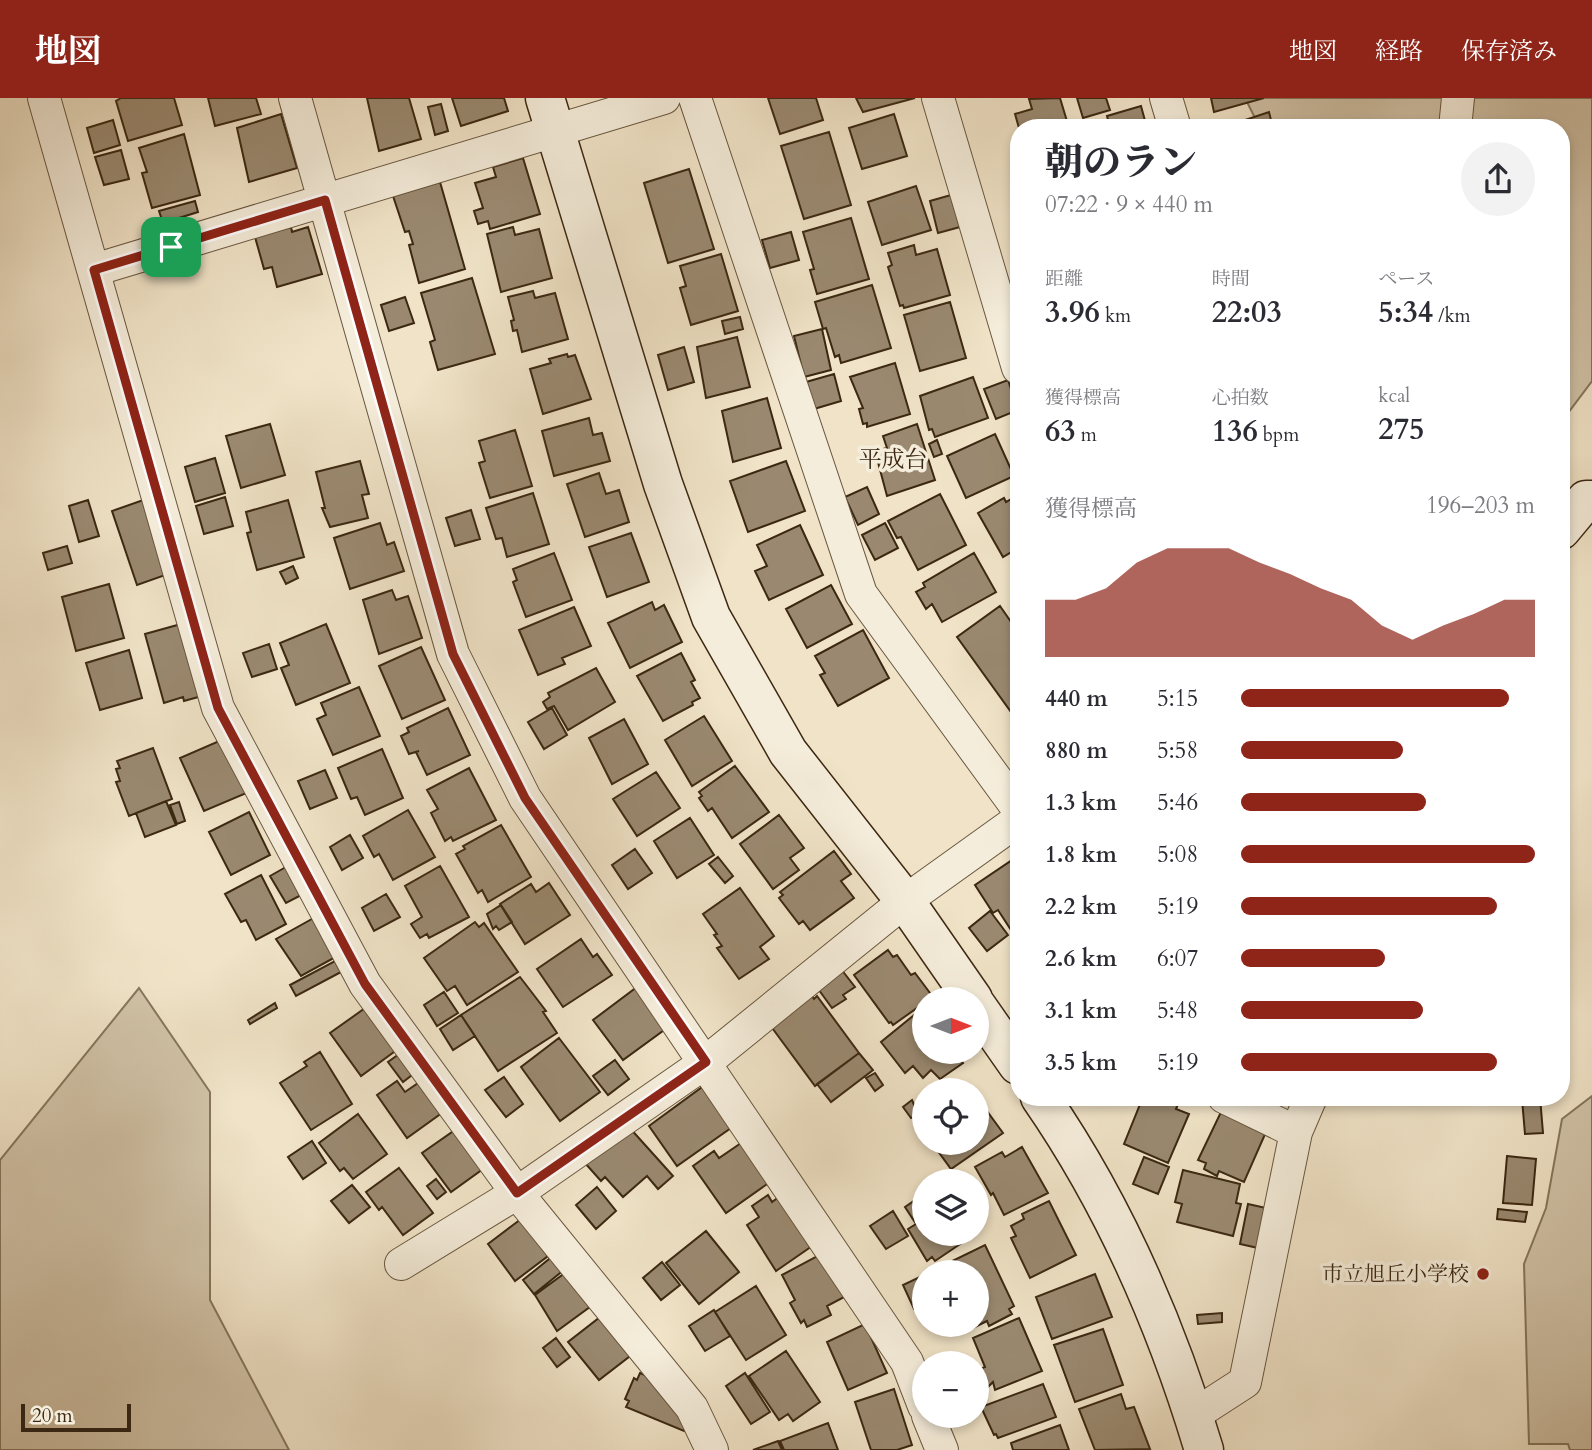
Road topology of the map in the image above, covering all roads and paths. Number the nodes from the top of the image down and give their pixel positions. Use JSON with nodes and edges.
{"nodes":[{"id":1,"x":44,"y":98,"type":"edge"},
{"id":2,"x":295,"y":98,"type":"edge"},
{"id":3,"x":664,"y":98,"type":"edge"},
{"id":4,"x":695,"y":98,"type":"edge"},
{"id":5,"x":937,"y":98,"type":"edge"},
{"id":6,"x":1166,"y":98,"type":"edge"},
{"id":7,"x":1458,"y":98,"type":"edge"},
{"id":8,"x":550,"y":114,"type":"edge"},
{"id":9,"x":1172,"y":119,"type":"edge"},
{"id":10,"x":1456,"y":119,"type":"edge"},
{"id":11,"x":325,"y":200,"type":"junction"},
{"id":12,"x":94,"y":270,"type":"junction"},
{"id":13,"x":1010,"y":341,"type":"edge"},
{"id":14,"x":1592,"y":500,"type":"edge"},
{"id":15,"x":1570,"y":519,"type":"edge"},
{"id":16,"x":1010,"y":798,"type":"edge"},
{"id":17,"x":1010,"y":826,"type":"edge"},
{"id":18,"x":905,"y":901,"type":"junction"},
{"id":19,"x":965,"y":987,"type":"edge"},
{"id":20,"x":989,"y":1023,"type":"edge"},
{"id":21,"x":1010,"y":1054,"type":"edge"},
{"id":22,"x":706,"y":1062,"type":"junction"},
{"id":23,"x":1046,"y":1106,"type":"edge"},
{"id":24,"x":1243,"y":1106,"type":"edge"},
{"id":25,"x":1307,"y":1106,"type":"edge"},
{"id":26,"x":1296,"y":1132,"type":"junction"},
{"id":27,"x":517,"y":1193,"type":"junction"},
{"id":28,"x":401,"y":1264,"type":"dead end"},
{"id":29,"x":912,"y":1377,"type":"edge"},
{"id":30,"x":933,"y":1428,"type":"edge"},
{"id":31,"x":1199,"y":1432,"type":"edge"},
{"id":32,"x":712,"y":1450,"type":"edge"},
{"id":33,"x":942,"y":1450,"type":"edge"}],
"edges":[{"from":1,"to":12,"type":"street"},
{"from":2,"to":11,"type":"street"},
{"from":3,"to":8,"type":"street"},
{"from":4,"to":16,"type":"street"},
{"from":5,"to":13,"type":"street"},
{"from":6,"to":9,"type":"street"},
{"from":7,"to":10,"type":"street"},
{"from":8,"to":11,"type":"street"},
{"from":8,"to":18,"type":"street"},
{"from":11,"to":12,"type":"street"},
{"from":11,"to":22,"type":"street"},
{"from":12,"to":27,"type":"street"},
{"from":14,"to":15,"type":"street"},
{"from":17,"to":18,"type":"street"},
{"from":18,"to":19,"type":"street"},
{"from":18,"to":22,"type":"street"},
{"from":20,"to":21,"type":"street"},
{"from":22,"to":27,"type":"street"},
{"from":22,"to":29,"type":"street"},
{"from":23,"to":31,"type":"street"},
{"from":24,"to":26,"type":"street"},
{"from":25,"to":26,"type":"street"},
{"from":26,"to":31,"type":"street"},
{"from":27,"to":28,"type":"street"},
{"from":27,"to":32,"type":"street"},
{"from":30,"to":33,"type":"street"}]}
